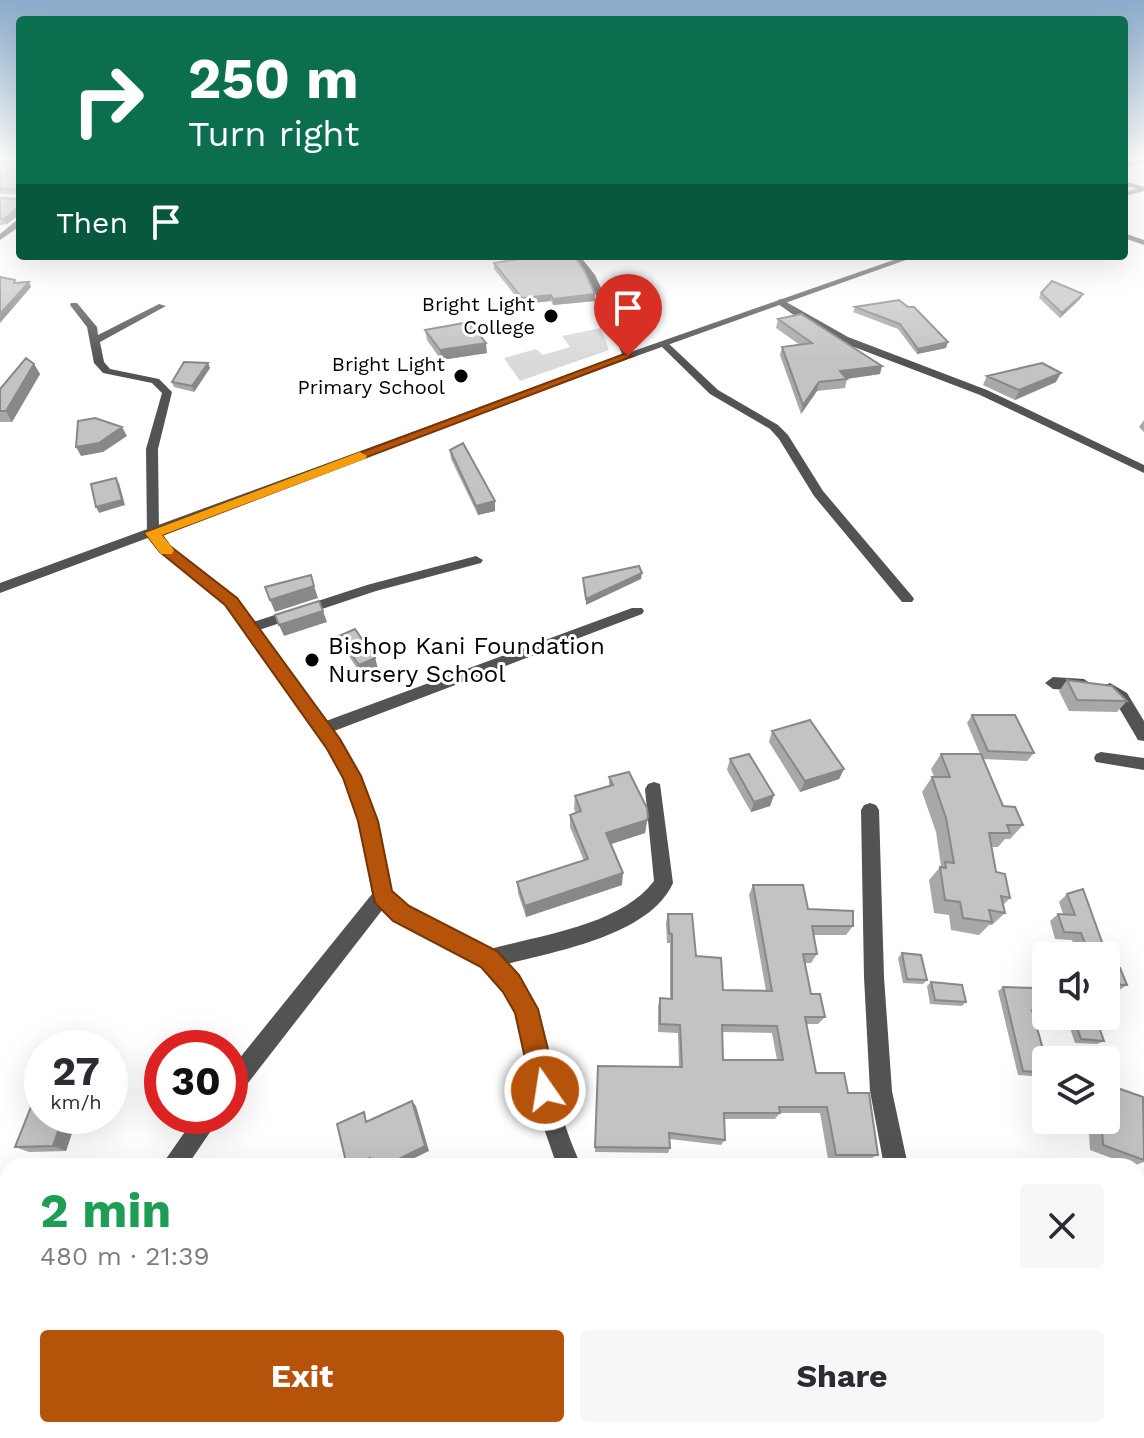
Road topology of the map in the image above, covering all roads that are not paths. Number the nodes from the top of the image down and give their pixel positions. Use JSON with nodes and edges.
{"nodes":[{"id":1,"x":579,"y":260,"type":"edge"},
{"id":2,"x":902,"y":260,"type":"edge"},
{"id":3,"x":781,"y":302,"type":"junction"},
{"id":4,"x":74,"y":305,"type":"dead end"},
{"id":5,"x":162,"y":306,"type":"dead end"},
{"id":6,"x":93,"y":342,"type":"junction"},
{"id":7,"x":664,"y":344,"type":"junction"},
{"id":8,"x":628,"y":356,"type":"junction"},
{"id":9,"x":1144,"y":469,"type":"edge"},
{"id":10,"x":153,"y":533,"type":"junction"},
{"id":11,"x":476,"y":560,"type":"dead end"},
{"id":12,"x":0,"y":588,"type":"edge"},
{"id":13,"x":907,"y":599,"type":"dead end"},
{"id":14,"x":637,"y":611,"type":"dead end"},
{"id":15,"x":252,"y":627,"type":"junction"},
{"id":16,"x":1053,"y":683,"type":"dead end"},
{"id":17,"x":323,"y":729,"type":"junction"},
{"id":18,"x":1144,"y":735,"type":"edge"},
{"id":19,"x":1101,"y":758,"type":"dead end"},
{"id":20,"x":1144,"y":764,"type":"edge"},
{"id":21,"x":654,"y":789,"type":"dead end"},
{"id":22,"x":870,"y":810,"type":"dead end"},
{"id":23,"x":382,"y":896,"type":"junction"},
{"id":24,"x":489,"y":959,"type":"junction"},
{"id":25,"x":248,"y":1065,"type":"edge"},
{"id":26,"x":197,"y":1134,"type":"edge"},
{"id":27,"x":179,"y":1158,"type":"edge"},
{"id":28,"x":566,"y":1158,"type":"edge"},
{"id":29,"x":894,"y":1158,"type":"edge"}],
"edges":[{"from":1,"to":8,"type":"street"},
{"from":2,"to":3,"type":"street"},
{"from":3,"to":7,"type":"street"},
{"from":3,"to":9,"type":"street"},
{"from":4,"to":6,"type":"street"},
{"from":5,"to":6,"type":"street"},
{"from":6,"to":10,"type":"street"},
{"from":7,"to":8,"type":"street"},
{"from":7,"to":13,"type":"street"},
{"from":8,"to":10,"type":"street"},
{"from":10,"to":12,"type":"street"},
{"from":10,"to":15,"type":"street"},
{"from":11,"to":15,"type":"street"},
{"from":14,"to":17,"type":"street"},
{"from":15,"to":17,"type":"street"},
{"from":16,"to":18,"type":"street"},
{"from":17,"to":23,"type":"street"},
{"from":19,"to":20,"type":"lane"},
{"from":21,"to":24,"type":"street"},
{"from":22,"to":29,"type":"street"},
{"from":23,"to":24,"type":"street"},
{"from":23,"to":25,"type":"street"},
{"from":24,"to":28,"type":"street"},
{"from":26,"to":27,"type":"street"}]}
